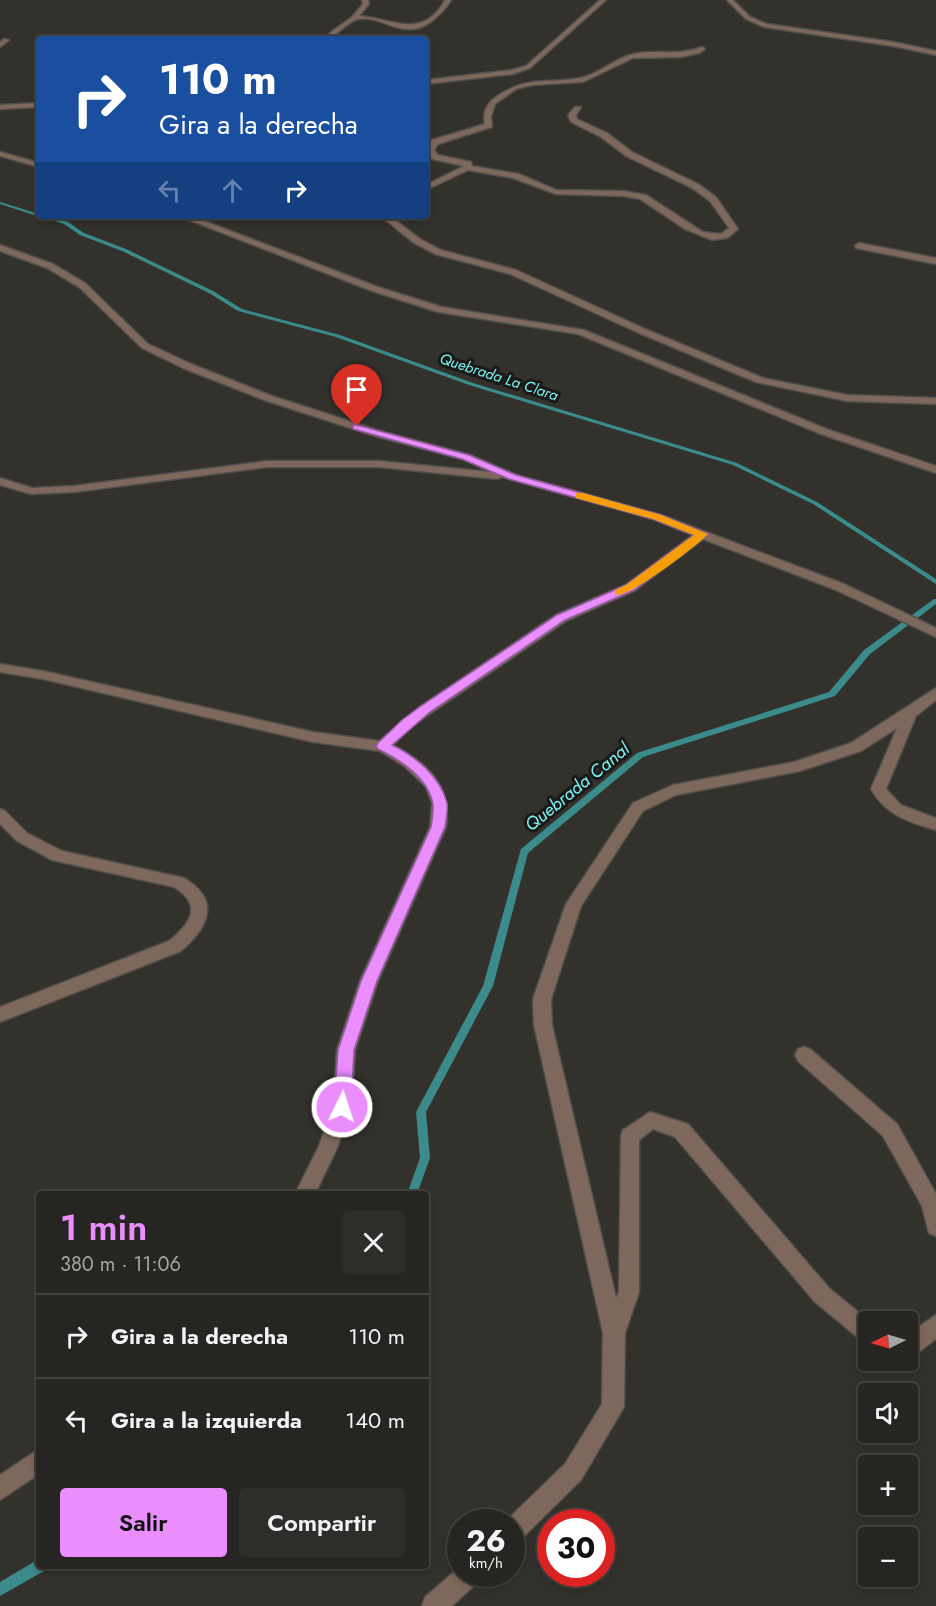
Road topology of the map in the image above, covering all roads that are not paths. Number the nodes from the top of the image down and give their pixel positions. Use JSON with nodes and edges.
{"nodes":[{"id":1,"x":364,"y":0,"type":"edge"},
{"id":2,"x":448,"y":0,"type":"edge"},
{"id":3,"x":603,"y":0,"type":"edge"},
{"id":4,"x":730,"y":0,"type":"edge"},
{"id":5,"x":354,"y":18,"type":"junction"},
{"id":6,"x":332,"y":36,"type":"edge"},
{"id":7,"x":6,"y":40,"type":"dead end"},
{"id":8,"x":0,"y":45,"type":"edge"},
{"id":9,"x":702,"y":49,"type":"dead end"},
{"id":10,"x":936,"y":53,"type":"edge"},
{"id":11,"x":429,"y":82,"type":"edge"},
{"id":12,"x":36,"y":105,"type":"edge"},
{"id":13,"x":0,"y":107,"type":"edge"},
{"id":14,"x":578,"y":109,"type":"dead end"},
{"id":15,"x":0,"y":154,"type":"edge"},
{"id":16,"x":36,"y":164,"type":"edge"},
{"id":17,"x":468,"y":168,"type":"junction"},
{"id":18,"x":429,"y":187,"type":"edge"},
{"id":19,"x":191,"y":219,"type":"edge"},
{"id":20,"x":389,"y":219,"type":"edge"},
{"id":21,"x":859,"y":246,"type":"dead end"},
{"id":22,"x":0,"y":248,"type":"edge"},
{"id":23,"x":936,"y":261,"type":"edge"},
{"id":24,"x":936,"y":401,"type":"edge"},
{"id":25,"x":936,"y":470,"type":"edge"},
{"id":26,"x":512,"y":477,"type":"junction"},
{"id":27,"x":0,"y":481,"type":"edge"},
{"id":28,"x":702,"y":534,"type":"junction"},
{"id":29,"x":936,"y":633,"type":"edge"},
{"id":30,"x":0,"y":668,"type":"edge"},
{"id":31,"x":936,"y":693,"type":"edge"},
{"id":32,"x":910,"y":713,"type":"junction"},
{"id":33,"x":382,"y":746,"type":"junction"},
{"id":34,"x":0,"y":815,"type":"edge"},
{"id":35,"x":936,"y":824,"type":"edge"},
{"id":36,"x":0,"y":1015,"type":"edge"},
{"id":37,"x":804,"y":1054,"type":"dead end"},
{"id":38,"x":306,"y":1191,"type":"edge"},
{"id":39,"x":936,"y":1226,"type":"edge"},
{"id":40,"x":858,"y":1325,"type":"edge"},
{"id":41,"x":936,"y":1325,"type":"edge"},
{"id":42,"x":614,"y":1333,"type":"junction"},
{"id":43,"x":918,"y":1340,"type":"edge"},
{"id":44,"x":36,"y":1462,"type":"edge"},
{"id":45,"x":0,"y":1489,"type":"edge"},
{"id":46,"x":525,"y":1519,"type":"edge"},
{"id":47,"x":455,"y":1587,"type":"edge"},
{"id":48,"x":434,"y":1606,"type":"edge"}],
"edges":[{"from":1,"to":5,"type":"street"},
{"from":2,"to":5,"type":"street"},
{"from":3,"to":11,"type":"street"},
{"from":4,"to":10,"type":"street"},
{"from":5,"to":6,"type":"street"},
{"from":7,"to":8,"type":"street"},
{"from":9,"to":17,"type":"street"},
{"from":12,"to":13,"type":"street"},
{"from":14,"to":17,"type":"street"},
{"from":15,"to":16,"type":"street"},
{"from":17,"to":18,"type":"street"},
{"from":19,"to":25,"type":"street"},
{"from":20,"to":24,"type":"street"},
{"from":21,"to":23,"type":"street"},
{"from":22,"to":26,"type":"street"},
{"from":26,"to":27,"type":"street"},
{"from":26,"to":28,"type":"street"},
{"from":28,"to":29,"type":"street"},
{"from":28,"to":33,"type":"street"},
{"from":30,"to":33,"type":"street"},
{"from":31,"to":32,"type":"street"},
{"from":32,"to":35,"type":"street"},
{"from":32,"to":42,"type":"street"},
{"from":33,"to":38,"type":"street"},
{"from":34,"to":36,"type":"street"},
{"from":37,"to":39,"type":"street"},
{"from":40,"to":42,"type":"street"},
{"from":41,"to":43,"type":"street"},
{"from":42,"to":46,"type":"street"},
{"from":44,"to":45,"type":"street"},
{"from":47,"to":48,"type":"street"}]}
